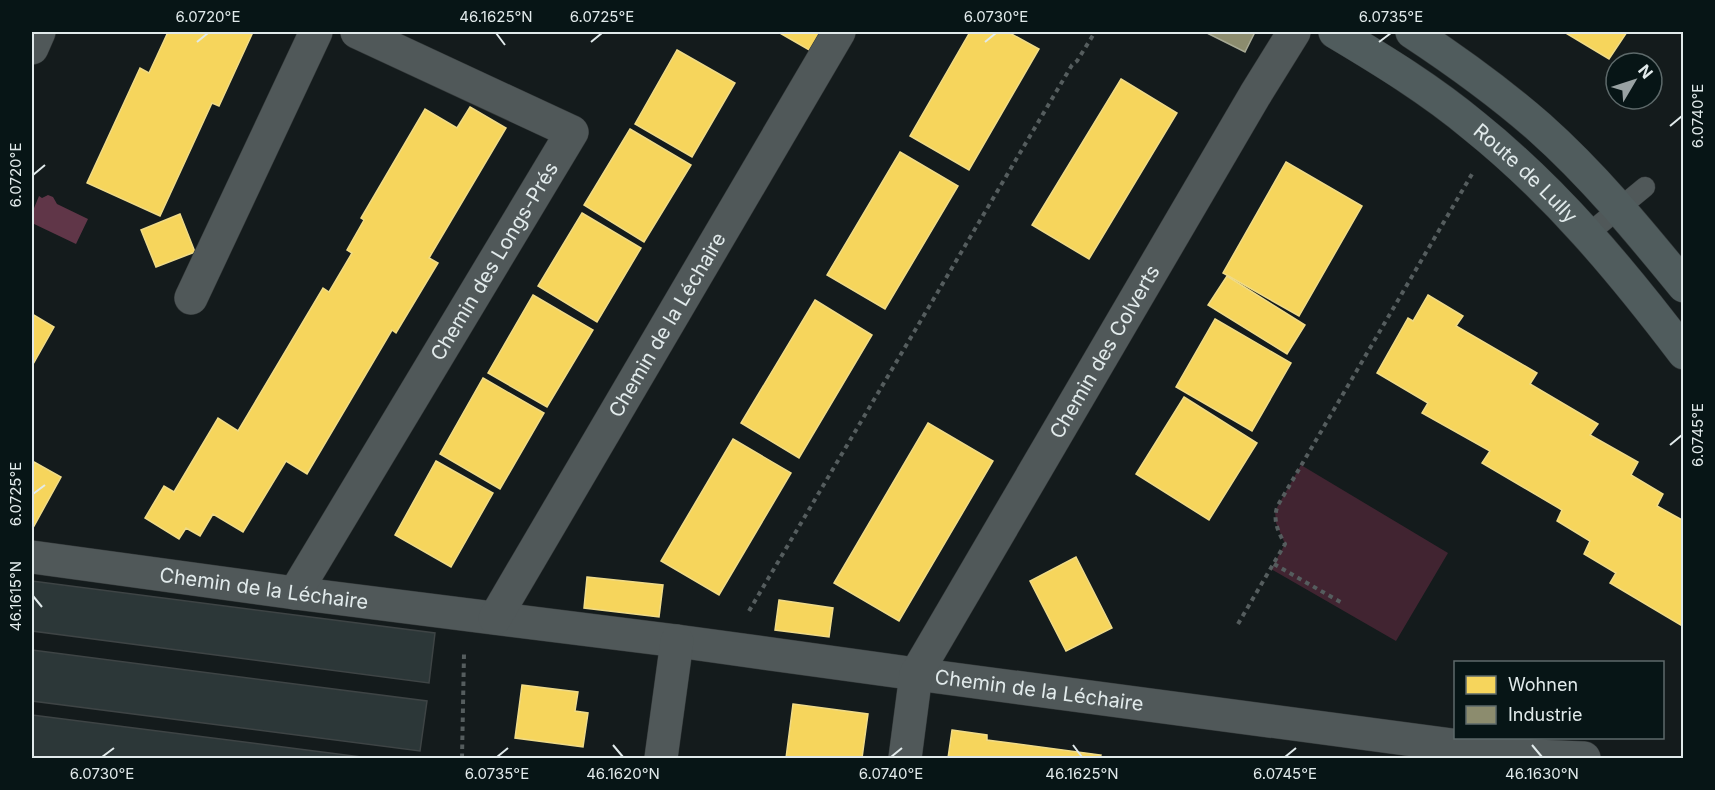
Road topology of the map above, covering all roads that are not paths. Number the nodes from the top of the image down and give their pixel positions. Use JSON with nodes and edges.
{"nodes":[{"id":1,"x":39,"y":32,"type":"edge"},
{"id":2,"x":316,"y":32,"type":"edge"},
{"id":3,"x":357,"y":32,"type":"edge"},
{"id":4,"x":839,"y":32,"type":"edge"},
{"id":5,"x":1294,"y":32,"type":"edge"},
{"id":6,"x":1335,"y":32,"type":"edge"},
{"id":7,"x":1412,"y":32,"type":"edge"},
{"id":8,"x":32,"y":48,"type":"edge"},
{"id":9,"x":1645,"y":187,"type":"dead end"},
{"id":10,"x":1619,"y":209,"type":"junction"},
{"id":11,"x":1588,"y":234,"type":"junction"},
{"id":12,"x":1683,"y":286,"type":"edge"},
{"id":13,"x":191,"y":298,"type":"dead end"},
{"id":14,"x":1683,"y":352,"type":"edge"},
{"id":15,"x":32,"y":557,"type":"edge"},
{"id":16,"x":295,"y":593,"type":"junction"},
{"id":17,"x":481,"y":616,"type":"junction"},
{"id":18,"x":676,"y":641,"type":"junction"},
{"id":19,"x":916,"y":674,"type":"junction"},
{"id":20,"x":661,"y":759,"type":"edge"},
{"id":21,"x":905,"y":759,"type":"edge"},
{"id":22,"x":1584,"y":759,"type":"edge"}],
"edges":[{"from":1,"to":8,"type":"street"},
{"from":2,"to":13,"type":"street"},
{"from":3,"to":16,"type":"street","name":"Chemin des Longs-Prés"},
{"from":4,"to":17,"type":"street","name":"Chemin de la Léchaire"},
{"from":5,"to":19,"type":"street","name":"Chemin des Colverts"},
{"from":6,"to":11,"type":"main road","name":"Route de Lully"},
{"from":7,"to":10,"type":"main road","name":"Route de Lully"},
{"from":9,"to":10,"type":"lane"},
{"from":10,"to":11,"type":"lane"},
{"from":10,"to":12,"type":"main road","name":"Route de Lully"},
{"from":11,"to":14,"type":"main road","name":"Route de Lully"},
{"from":15,"to":16,"type":"street","name":"Chemin de la Léchaire"},
{"from":16,"to":17,"type":"street","name":"Chemin de la Léchaire"},
{"from":17,"to":18,"type":"street","name":"Chemin de la Léchaire"},
{"from":18,"to":19,"type":"street","name":"Chemin de la Léchaire"},
{"from":18,"to":20,"type":"street"},
{"from":19,"to":21,"type":"street"},
{"from":19,"to":22,"type":"street","name":"Chemin de la Léchaire"}]}
